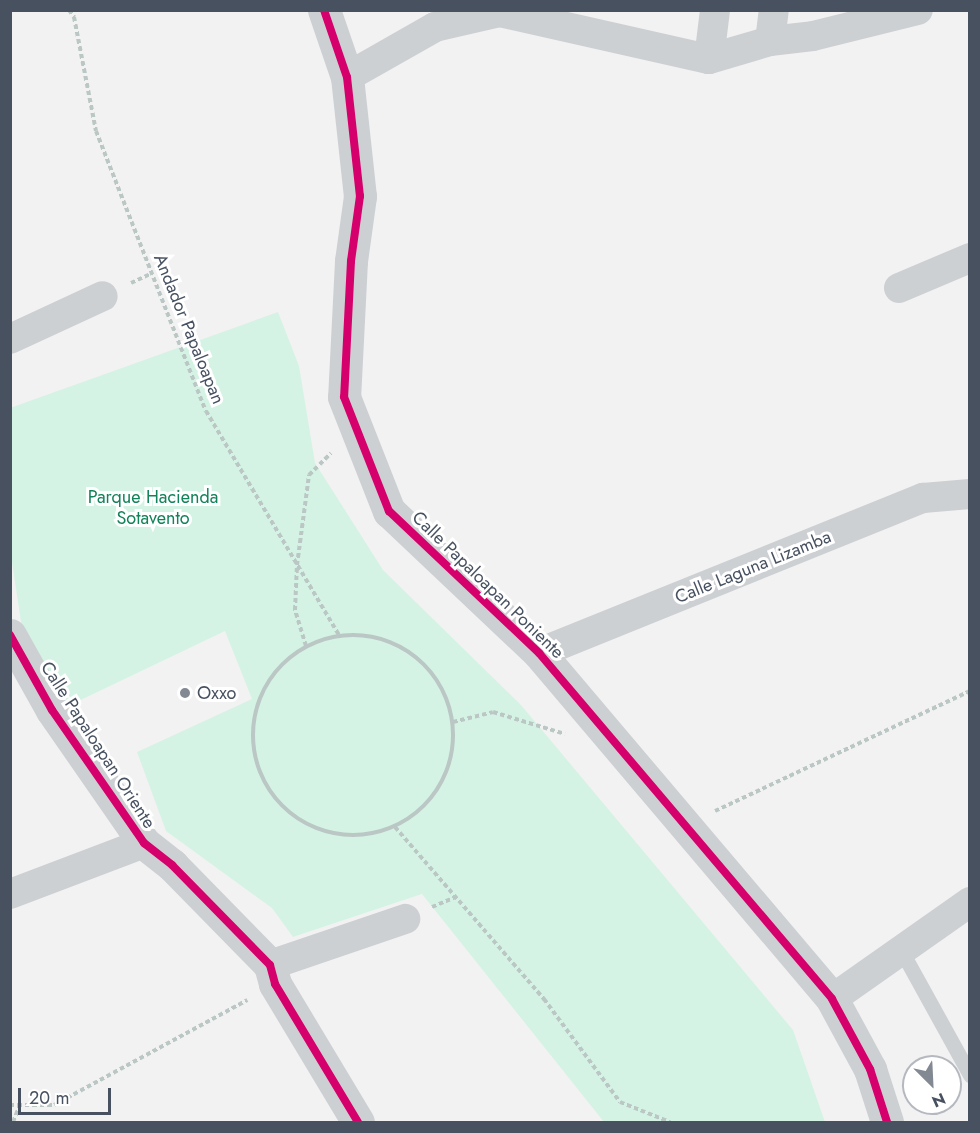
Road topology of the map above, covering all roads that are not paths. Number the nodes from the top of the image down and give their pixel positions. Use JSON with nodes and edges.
{"nodes":[{"id":1,"x":324,"y":10,"type":"edge"},
{"id":2,"x":715,"y":10,"type":"edge"},
{"id":3,"x":774,"y":10,"type":"edge"},
{"id":4,"x":918,"y":10,"type":"edge"},
{"id":5,"x":501,"y":11,"type":"edge"},
{"id":6,"x":770,"y":41,"type":"junction"},
{"id":7,"x":709,"y":59,"type":"junction"},
{"id":8,"x":347,"y":77,"type":"junction"},
{"id":9,"x":969,"y":258,"type":"edge"},
{"id":10,"x":899,"y":288,"type":"dead end"},
{"id":11,"x":103,"y":296,"type":"dead end"},
{"id":12,"x":10,"y":339,"type":"edge"},
{"id":13,"x":969,"y":494,"type":"edge"},
{"id":14,"x":10,"y":635,"type":"edge"},
{"id":15,"x":539,"y":653,"type":"junction"},
{"id":16,"x":144,"y":843,"type":"junction"},
{"id":17,"x":10,"y":894,"type":"edge"},
{"id":18,"x":969,"y":902,"type":"edge"},
{"id":19,"x":405,"y":919,"type":"dead end"},
{"id":20,"x":901,"y":950,"type":"junction"},
{"id":21,"x":273,"y":974,"type":"junction"},
{"id":22,"x":832,"y":999,"type":"junction"},
{"id":23,"x":969,"y":1075,"type":"edge"},
{"id":24,"x":358,"y":1122,"type":"edge"},
{"id":25,"x":887,"y":1122,"type":"edge"}],
"edges":[{"from":1,"to":8,"type":"street","name":"Calle Papaloapan Poniente"},
{"from":2,"to":7,"type":"street"},
{"from":3,"to":6,"type":"street"},
{"from":4,"to":6,"type":"street"},
{"from":5,"to":7,"type":"street"},
{"from":5,"to":8,"type":"street"},
{"from":6,"to":7,"type":"street"},
{"from":8,"to":15,"type":"street","name":"Calle Papaloapan Poniente"},
{"from":9,"to":10,"type":"street"},
{"from":11,"to":12,"type":"street"},
{"from":13,"to":15,"type":"street","name":"Calle Laguna Lizamba"},
{"from":14,"to":16,"type":"street","name":"Calle Papaloapan Oriente"},
{"from":15,"to":22,"type":"street","name":"Calle Papaloapan Poniente"},
{"from":16,"to":17,"type":"street"},
{"from":16,"to":21,"type":"street","name":"Calle Papaloapan Oriente"},
{"from":18,"to":20,"type":"street"},
{"from":19,"to":21,"type":"street"},
{"from":20,"to":22,"type":"street"},
{"from":20,"to":23,"type":"lane"},
{"from":21,"to":24,"type":"street","name":"Calle Papaloapan Oriente"},
{"from":22,"to":25,"type":"street","name":"Calle Papaloapan Poniente"}]}
